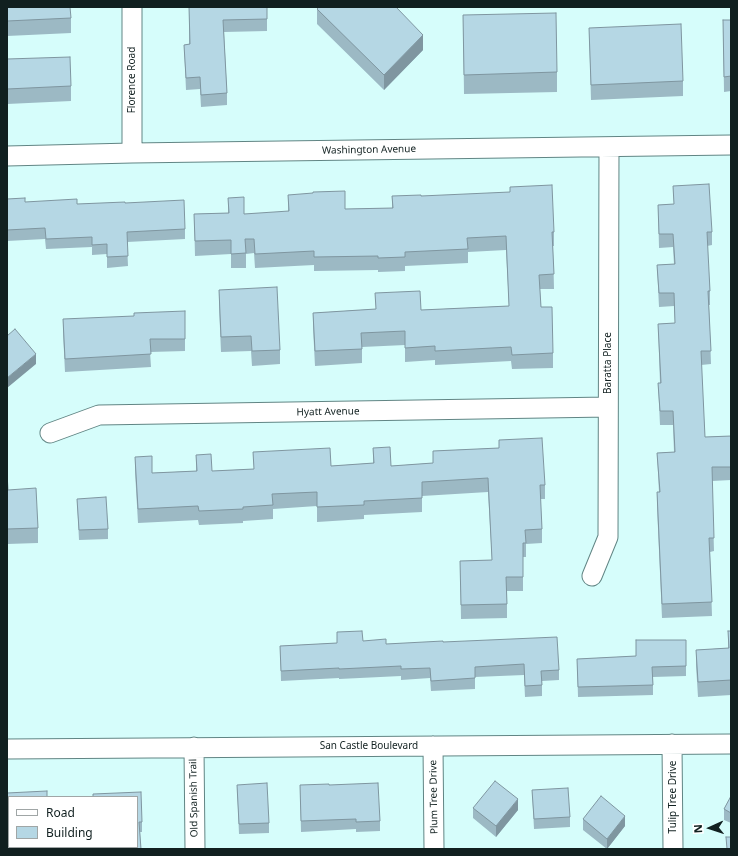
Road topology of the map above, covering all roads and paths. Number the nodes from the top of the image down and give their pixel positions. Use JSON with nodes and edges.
{"nodes":[{"id":1,"x":132,"y":7,"type":"edge"},
{"id":2,"x":731,"y":145,"type":"edge"},
{"id":3,"x":609,"y":148,"type":"junction"},
{"id":4,"x":132,"y":153,"type":"junction"},
{"id":5,"x":7,"y":156,"type":"edge"},
{"id":6,"x":608,"y":407,"type":"junction"},
{"id":7,"x":50,"y":433,"type":"dead end"},
{"id":8,"x":592,"y":576,"type":"dead end"},
{"id":9,"x":672,"y":744,"type":"junction"},
{"id":10,"x":731,"y":744,"type":"edge"},
{"id":11,"x":433,"y":746,"type":"junction"},
{"id":12,"x":194,"y":747,"type":"junction"},
{"id":13,"x":7,"y":748,"type":"edge"},
{"id":14,"x":195,"y":849,"type":"edge"},
{"id":15,"x":434,"y":849,"type":"edge"},
{"id":16,"x":673,"y":849,"type":"edge"}],
"edges":[{"from":1,"to":4,"type":"street","name":"Florence Road"},
{"from":2,"to":3,"type":"street","name":"Washington Avenue"},
{"from":3,"to":4,"type":"street","name":"Washington Avenue"},
{"from":3,"to":6,"type":"street","name":"Baratta Place"},
{"from":4,"to":5,"type":"street","name":"Washington Avenue"},
{"from":6,"to":7,"type":"street","name":"Hyatt Avenue"},
{"from":6,"to":8,"type":"street","name":"Baratta Place"},
{"from":9,"to":10,"type":"street","name":"San Castle Boulevard"},
{"from":9,"to":11,"type":"street","name":"San Castle Boulevard"},
{"from":9,"to":16,"type":"street","name":"Tulip Tree Drive"},
{"from":11,"to":12,"type":"street","name":"San Castle Boulevard"},
{"from":11,"to":15,"type":"street","name":"Plum Tree Drive"},
{"from":12,"to":13,"type":"street","name":"San Castle Boulevard"},
{"from":12,"to":14,"type":"street","name":"Old Spanish Trail"}]}
